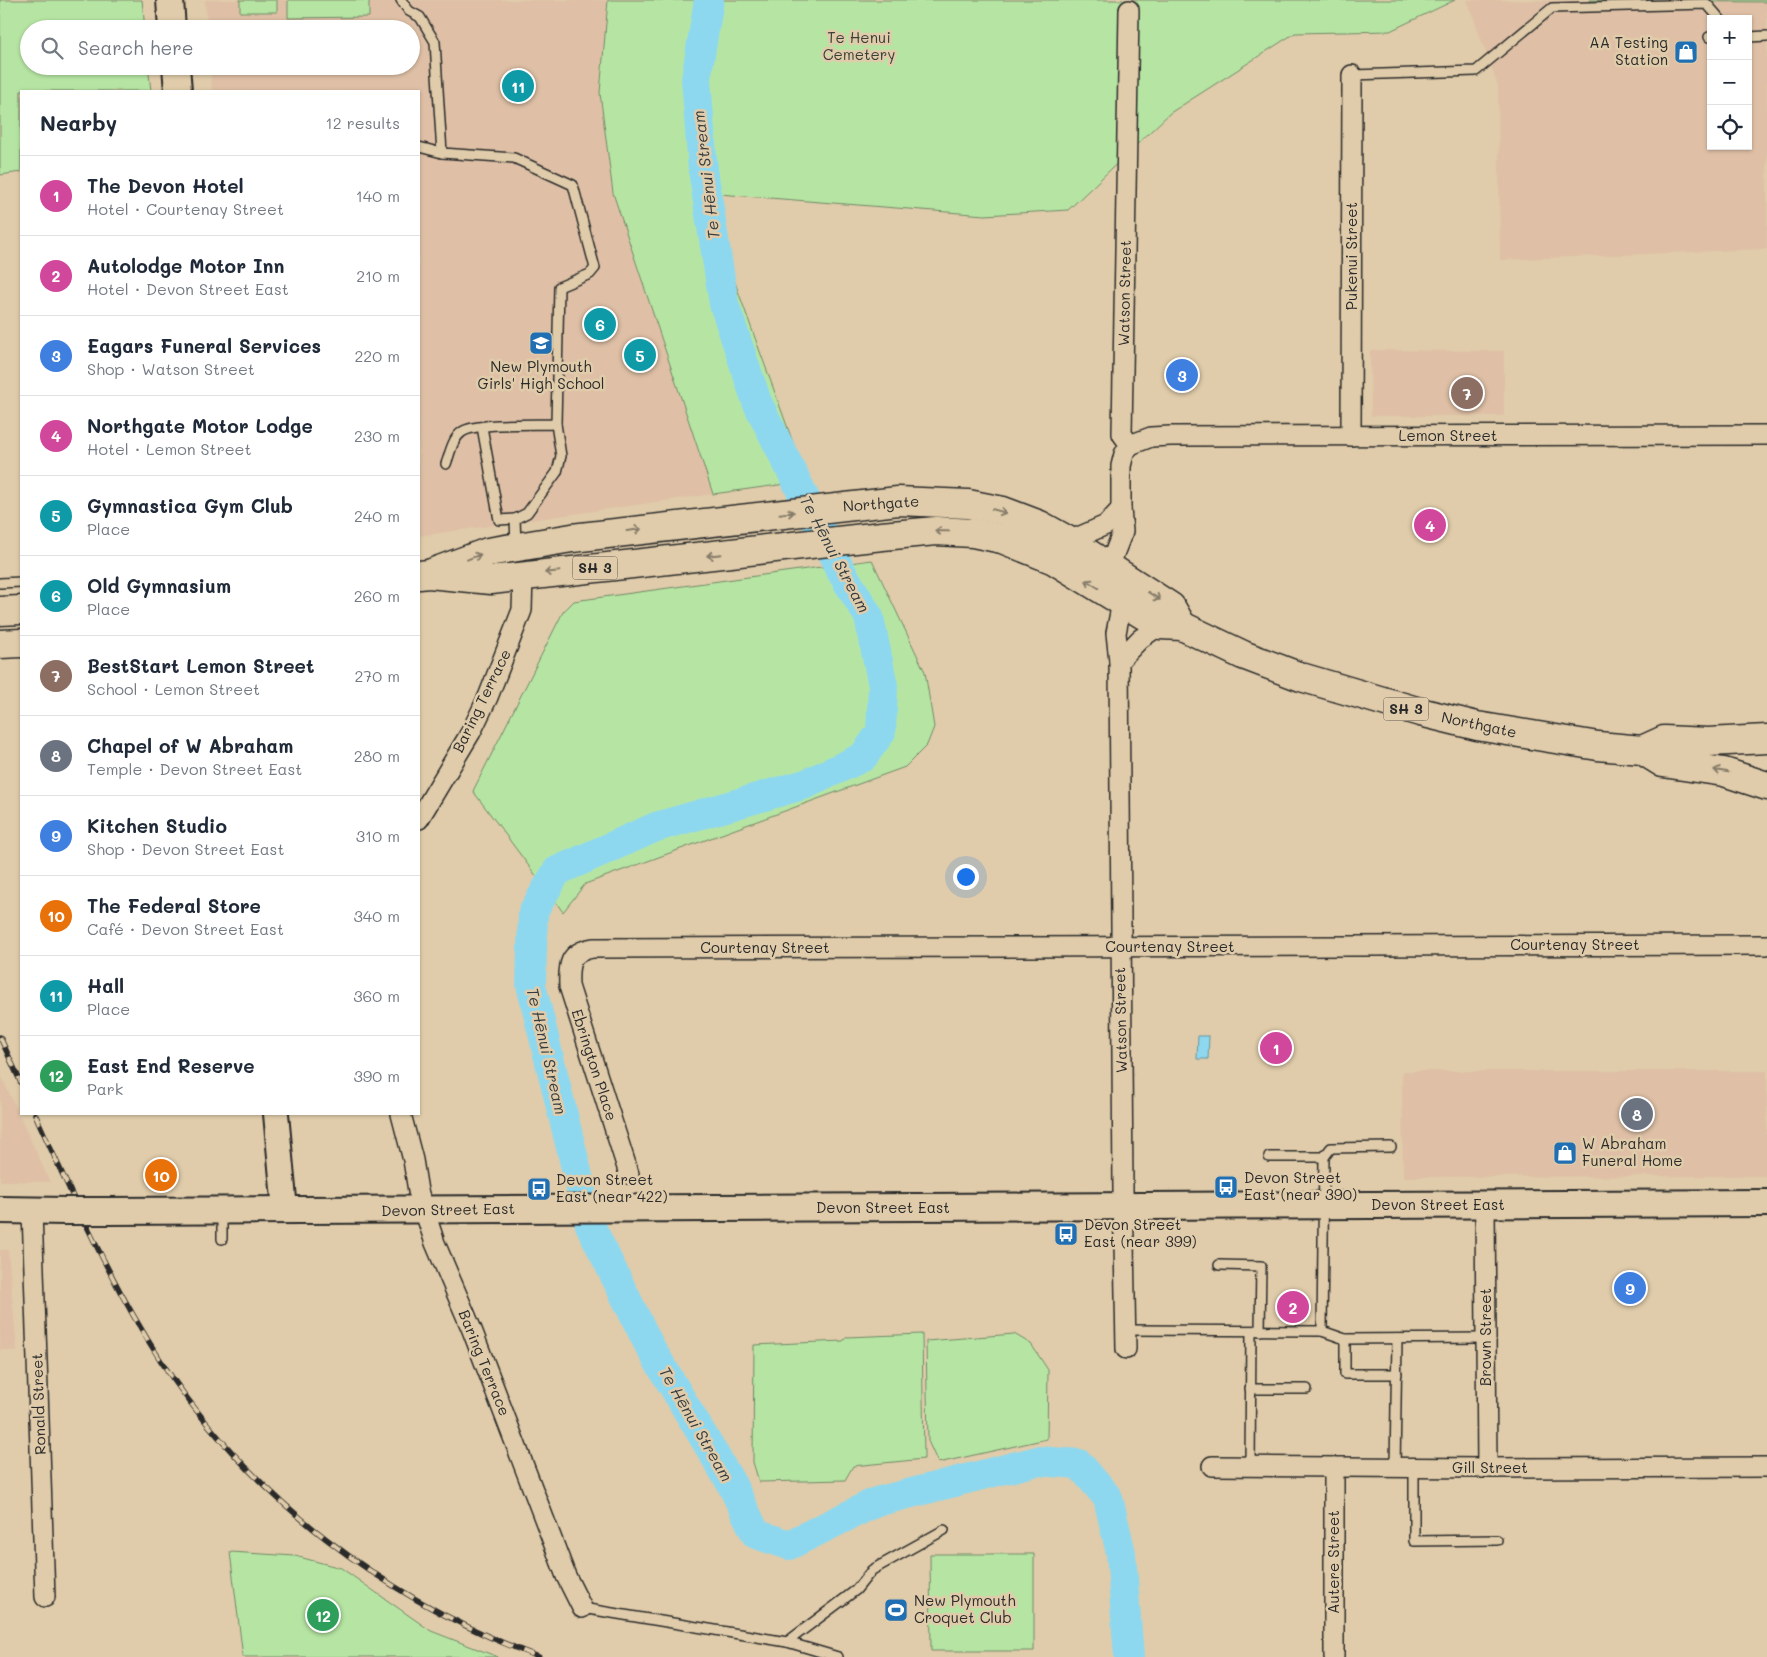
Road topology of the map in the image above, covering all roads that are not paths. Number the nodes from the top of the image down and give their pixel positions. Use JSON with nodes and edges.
{"nodes":[{"id":1,"x":170,"y":0,"type":"edge"},
{"id":2,"x":401,"y":0,"type":"edge"},
{"id":3,"x":1129,"y":5,"type":"edge"},
{"id":4,"x":1717,"y":15,"type":"edge"},
{"id":5,"x":171,"y":20,"type":"edge"},
{"id":6,"x":1767,"y":36,"type":"edge"},
{"id":7,"x":1752,"y":37,"type":"edge"},
{"id":8,"x":177,"y":75,"type":"edge"},
{"id":9,"x":1352,"y":75,"type":"joint"},
{"id":10,"x":178,"y":90,"type":"edge"},
{"id":11,"x":420,"y":147,"type":"edge"},
{"id":12,"x":442,"y":154,"type":"junction"},
{"id":13,"x":556,"y":424,"type":"junction"},
{"id":14,"x":482,"y":427,"type":"junction"},
{"id":15,"x":1767,"y":435,"type":"edge"},
{"id":16,"x":1351,"y":436,"type":"junction"},
{"id":17,"x":1130,"y":445,"type":"junction"},
{"id":18,"x":446,"y":464,"type":"dead end"},
{"id":19,"x":1120,"y":509,"type":"junction"},
{"id":20,"x":515,"y":519,"type":"junction"},
{"id":21,"x":1069,"y":541,"type":"junction"},
{"id":22,"x":516,"y":546,"type":"junction"},
{"id":23,"x":1109,"y":567,"type":"junction"},
{"id":24,"x":424,"y":575,"type":"edge"},
{"id":25,"x":523,"y":576,"type":"junction"},
{"id":26,"x":20,"y":582,"type":"edge"},
{"id":27,"x":0,"y":583,"type":"edge"},
{"id":28,"x":1122,"y":602,"type":"junction"},
{"id":29,"x":20,"y":610,"type":"edge"},
{"id":30,"x":0,"y":612,"type":"edge"},
{"id":31,"x":1171,"y":626,"type":"junction"},
{"id":32,"x":20,"y":643,"type":"edge"},
{"id":33,"x":0,"y":644,"type":"edge"},
{"id":34,"x":1119,"y":662,"type":"junction"},
{"id":35,"x":1767,"y":739,"type":"edge"},
{"id":36,"x":1642,"y":750,"type":"junction"},
{"id":37,"x":1767,"y":786,"type":"edge"},
{"id":38,"x":420,"y":817,"type":"edge"},
{"id":39,"x":1767,"y":945,"type":"edge"},
{"id":40,"x":1120,"y":947,"type":"junction"},
{"id":41,"x":574,"y":955,"type":"joint"},
{"id":42,"x":276,"y":1115,"type":"edge"},
{"id":43,"x":401,"y":1115,"type":"edge"},
{"id":44,"x":1391,"y":1148,"type":"dead end"},
{"id":45,"x":1269,"y":1157,"type":"dead end"},
{"id":46,"x":1324,"y":1157,"type":"junction"},
{"id":47,"x":629,"y":1174,"type":"dead end"},
{"id":48,"x":1767,"y":1203,"type":"edge"},
{"id":49,"x":1485,"y":1205,"type":"junction"},
{"id":50,"x":1323,"y":1206,"type":"junction"},
{"id":51,"x":1123,"y":1207,"type":"junction"},
{"id":52,"x":0,"y":1210,"type":"edge"},
{"id":53,"x":285,"y":1210,"type":"junction"},
{"id":54,"x":424,"y":1210,"type":"junction"},
{"id":55,"x":32,"y":1211,"type":"junction"},
{"id":56,"x":222,"y":1212,"type":"junction"},
{"id":57,"x":222,"y":1239,"type":"dead end"},
{"id":58,"x":1220,"y":1266,"type":"dead end"},
{"id":59,"x":1126,"y":1330,"type":"junction"},
{"id":60,"x":1255,"y":1331,"type":"junction"},
{"id":61,"x":1322,"y":1331,"type":"junction"},
{"id":62,"x":1486,"y":1338,"type":"junction"},
{"id":63,"x":1345,"y":1339,"type":"junction"},
{"id":64,"x":1397,"y":1339,"type":"junction"},
{"id":65,"x":1126,"y":1349,"type":"dead end"},
{"id":66,"x":1397,"y":1374,"type":"junction"},
{"id":67,"x":1250,"y":1389,"type":"junction"},
{"id":68,"x":1307,"y":1389,"type":"dead end"},
{"id":69,"x":1212,"y":1466,"type":"dead end"},
{"id":70,"x":1250,"y":1466,"type":"junction"},
{"id":71,"x":1334,"y":1467,"type":"junction"},
{"id":72,"x":1767,"y":1467,"type":"edge"},
{"id":73,"x":1395,"y":1468,"type":"junction"},
{"id":74,"x":1414,"y":1468,"type":"junction"},
{"id":75,"x":1486,"y":1468,"type":"junction"},
{"id":76,"x":944,"y":1530,"type":"dead end"},
{"id":77,"x":1497,"y":1540,"type":"dead end"},
{"id":78,"x":45,"y":1597,"type":"dead end"},
{"id":79,"x":582,"y":1608,"type":"joint"},
{"id":80,"x":787,"y":1642,"type":"junction"},
{"id":81,"x":838,"y":1657,"type":"edge"},
{"id":82,"x":1334,"y":1657,"type":"edge"}],
"edges":[{"from":1,"to":5,"type":"main road"},
{"from":2,"to":12,"type":"lane"},
{"from":3,"to":17,"type":"street","name":"Watson Street"},
{"from":4,"to":9,"type":"lane"},
{"from":6,"to":7,"type":"lane"},
{"from":8,"to":10,"type":"main road"},
{"from":9,"to":16,"type":"street","name":"Pukenui Street"},
{"from":11,"to":12,"type":"lane"},
{"from":12,"to":13,"type":"lane"},
{"from":13,"to":14,"type":"lane"},
{"from":13,"to":20,"type":"lane"},
{"from":14,"to":18,"type":"lane"},
{"from":14,"to":20,"type":"lane"},
{"from":15,"to":16,"type":"street","name":"Lemon Street"},
{"from":16,"to":17,"type":"street","name":"Lemon Street"},
{"from":17,"to":19,"type":"street"},
{"from":19,"to":21,"type":"street"},
{"from":19,"to":23,"type":"street"},
{"from":20,"to":22,"type":"lane"},
{"from":22,"to":21,"type":"highway","name":"Northgate","number":"SH 3","one_way":true},
{"from":21,"to":23,"type":"highway","name":"Northgate","number":"SH 3"},
{"from":24,"to":22,"type":"highway","name":"Northgate","number":"SH 3","one_way":true},
{"from":23,"to":31,"type":"highway","name":"Northgate","number":"SH 3","one_way":true},
{"from":24,"to":25,"type":"highway","name":"Northgate","number":"SH 3"},
{"from":28,"to":25,"type":"highway","name":"Northgate","number":"SH 3","one_way":true},
{"from":25,"to":38,"type":"street","name":"Baring Terrace"},
{"from":26,"to":27,"type":"lane"},
{"from":28,"to":31,"type":"highway","name":"Northgate","number":"SH 3"},
{"from":28,"to":34,"type":"street","name":"Watson Street"},
{"from":29,"to":30,"type":"highway"},
{"from":31,"to":34,"type":"street"},
{"from":31,"to":36,"type":"highway","name":"Northgate","number":"SH 3"},
{"from":32,"to":33,"type":"highway"},
{"from":34,"to":40,"type":"street","name":"Watson Street"},
{"from":35,"to":36,"type":"highway"},
{"from":37,"to":36,"type":"highway","name":"Northgate","number":"SH 3","one_way":true},
{"from":39,"to":40,"type":"street","name":"Courtenay Street"},
{"from":40,"to":41,"type":"street","name":"Courtenay Street"},
{"from":40,"to":51,"type":"street","name":"Watson Street"},
{"from":41,"to":47,"type":"street","name":"Ebrington Place"},
{"from":42,"to":53,"type":"street"},
{"from":43,"to":54,"type":"street","name":"Baring Terrace"},
{"from":44,"to":46,"type":"lane"},
{"from":45,"to":46,"type":"lane"},
{"from":46,"to":50,"type":"lane"},
{"from":48,"to":49,"type":"main road","name":"Devon Street East"},
{"from":49,"to":50,"type":"main road","name":"Devon Street East"},
{"from":49,"to":62,"type":"street","name":"Brown Street"},
{"from":50,"to":51,"type":"main road","name":"Devon Street East"},
{"from":50,"to":61,"type":"lane"},
{"from":51,"to":54,"type":"main road","name":"Devon Street East"},
{"from":51,"to":59,"type":"street","name":"Watson Street"},
{"from":52,"to":55,"type":"main road","name":"Devon Street East"},
{"from":53,"to":54,"type":"main road","name":"Devon Street East"},
{"from":53,"to":56,"type":"main road","name":"Devon Street East"},
{"from":54,"to":79,"type":"street","name":"Baring Terrace"},
{"from":55,"to":56,"type":"main road","name":"Devon Street East","bridge":true},
{"from":55,"to":78,"type":"street","name":"Ronald Street"},
{"from":56,"to":57,"type":"lane"},
{"from":58,"to":60,"type":"lane"},
{"from":59,"to":60,"type":"lane"},
{"from":59,"to":65,"type":"street","name":"Watson Street"},
{"from":60,"to":61,"type":"lane"},
{"from":60,"to":67,"type":"lane"},
{"from":61,"to":63,"type":"lane"},
{"from":62,"to":64,"type":"lane"},
{"from":62,"to":75,"type":"street","name":"Brown Street"},
{"from":63,"to":64,"type":"lane"},
{"from":63,"to":66,"type":"lane"},
{"from":64,"to":66,"type":"lane"},
{"from":66,"to":73,"type":"lane"},
{"from":67,"to":68,"type":"lane"},
{"from":67,"to":70,"type":"lane"},
{"from":69,"to":70,"type":"street","name":"Gill Street"},
{"from":70,"to":71,"type":"street","name":"Gill Street"},
{"from":71,"to":73,"type":"street","name":"Gill Street"},
{"from":71,"to":82,"type":"street","name":"Autere Street"},
{"from":72,"to":75,"type":"street","name":"Gill Street"},
{"from":73,"to":74,"type":"street","name":"Gill Street"},
{"from":74,"to":75,"type":"street","name":"Gill Street"},
{"from":74,"to":77,"type":"lane"},
{"from":76,"to":80,"type":"lane"},
{"from":79,"to":80,"type":"lane"},
{"from":80,"to":81,"type":"lane"}]}
